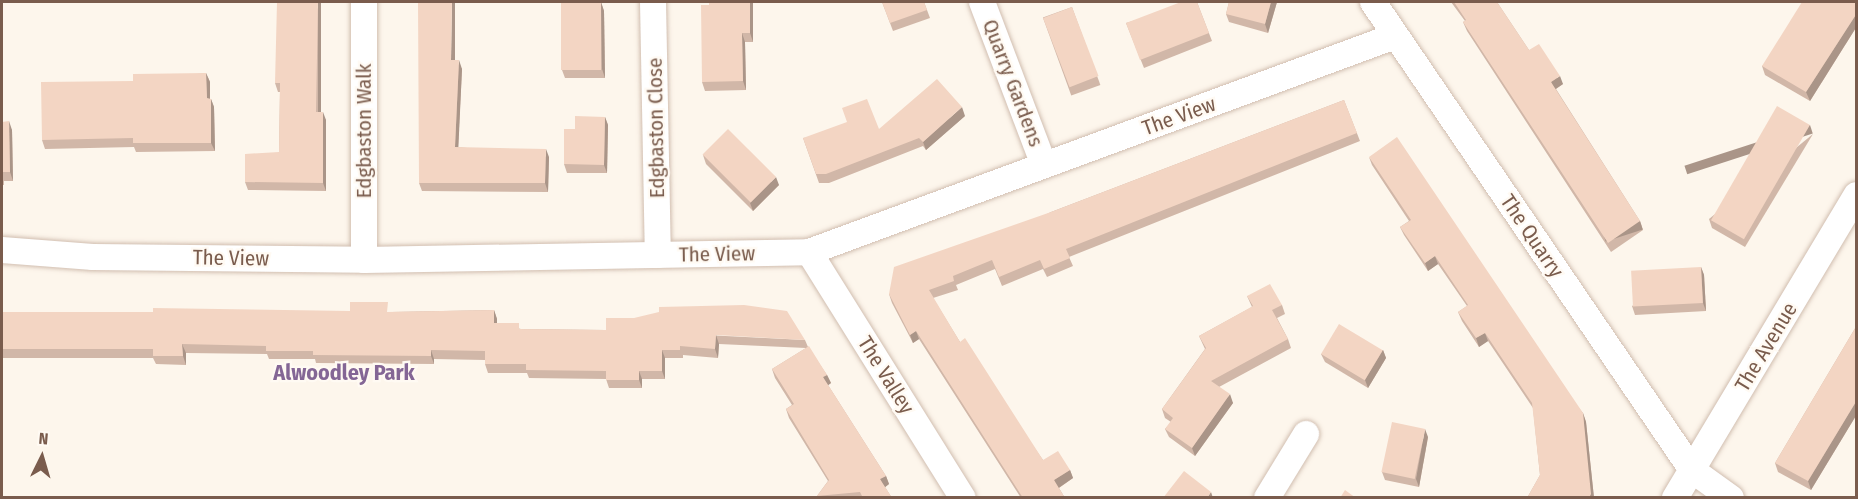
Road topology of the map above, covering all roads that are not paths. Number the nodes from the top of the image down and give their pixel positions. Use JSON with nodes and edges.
{"nodes":[{"id":1,"x":364,"y":2,"type":"edge"},
{"id":2,"x":653,"y":2,"type":"edge"},
{"id":3,"x":982,"y":2,"type":"edge"},
{"id":4,"x":1373,"y":2,"type":"edge"},
{"id":5,"x":1395,"y":36,"type":"junction"},
{"id":6,"x":1044,"y":165,"type":"junction"},
{"id":7,"x":1857,"y":195,"type":"edge"},
{"id":8,"x":2,"y":250,"type":"edge"},
{"id":9,"x":809,"y":252,"type":"junction"},
{"id":10,"x":658,"y":255,"type":"junction"},
{"id":11,"x":364,"y":260,"type":"junction"},
{"id":12,"x":1306,"y":434,"type":"dead end"},
{"id":13,"x":1692,"y":470,"type":"junction"},
{"id":14,"x":963,"y":498,"type":"edge"},
{"id":15,"x":1267,"y":498,"type":"edge"},
{"id":16,"x":1675,"y":498,"type":"edge"},
{"id":17,"x":1731,"y":498,"type":"edge"}],
"edges":[{"from":1,"to":11,"type":"street","name":"Edgbaston Walk"},
{"from":2,"to":10,"type":"street","name":"Edgbaston Close"},
{"from":3,"to":6,"type":"street","name":"Quarry Gardens"},
{"from":4,"to":5,"type":"street","name":"The Quarry"},
{"from":5,"to":6,"type":"street","name":"The View"},
{"from":5,"to":13,"type":"street","name":"The Quarry"},
{"from":6,"to":9,"type":"street","name":"The View"},
{"from":7,"to":13,"type":"street","name":"The Avenue"},
{"from":8,"to":11,"type":"street","name":"The View"},
{"from":9,"to":10,"type":"street","name":"The View"},
{"from":9,"to":14,"type":"street","name":"The Valley"},
{"from":10,"to":11,"type":"street","name":"The View"},
{"from":12,"to":15,"type":"street"},
{"from":13,"to":16,"type":"street","name":"The Avenue"},
{"from":13,"to":17,"type":"street","name":"The Quarry"}]}
